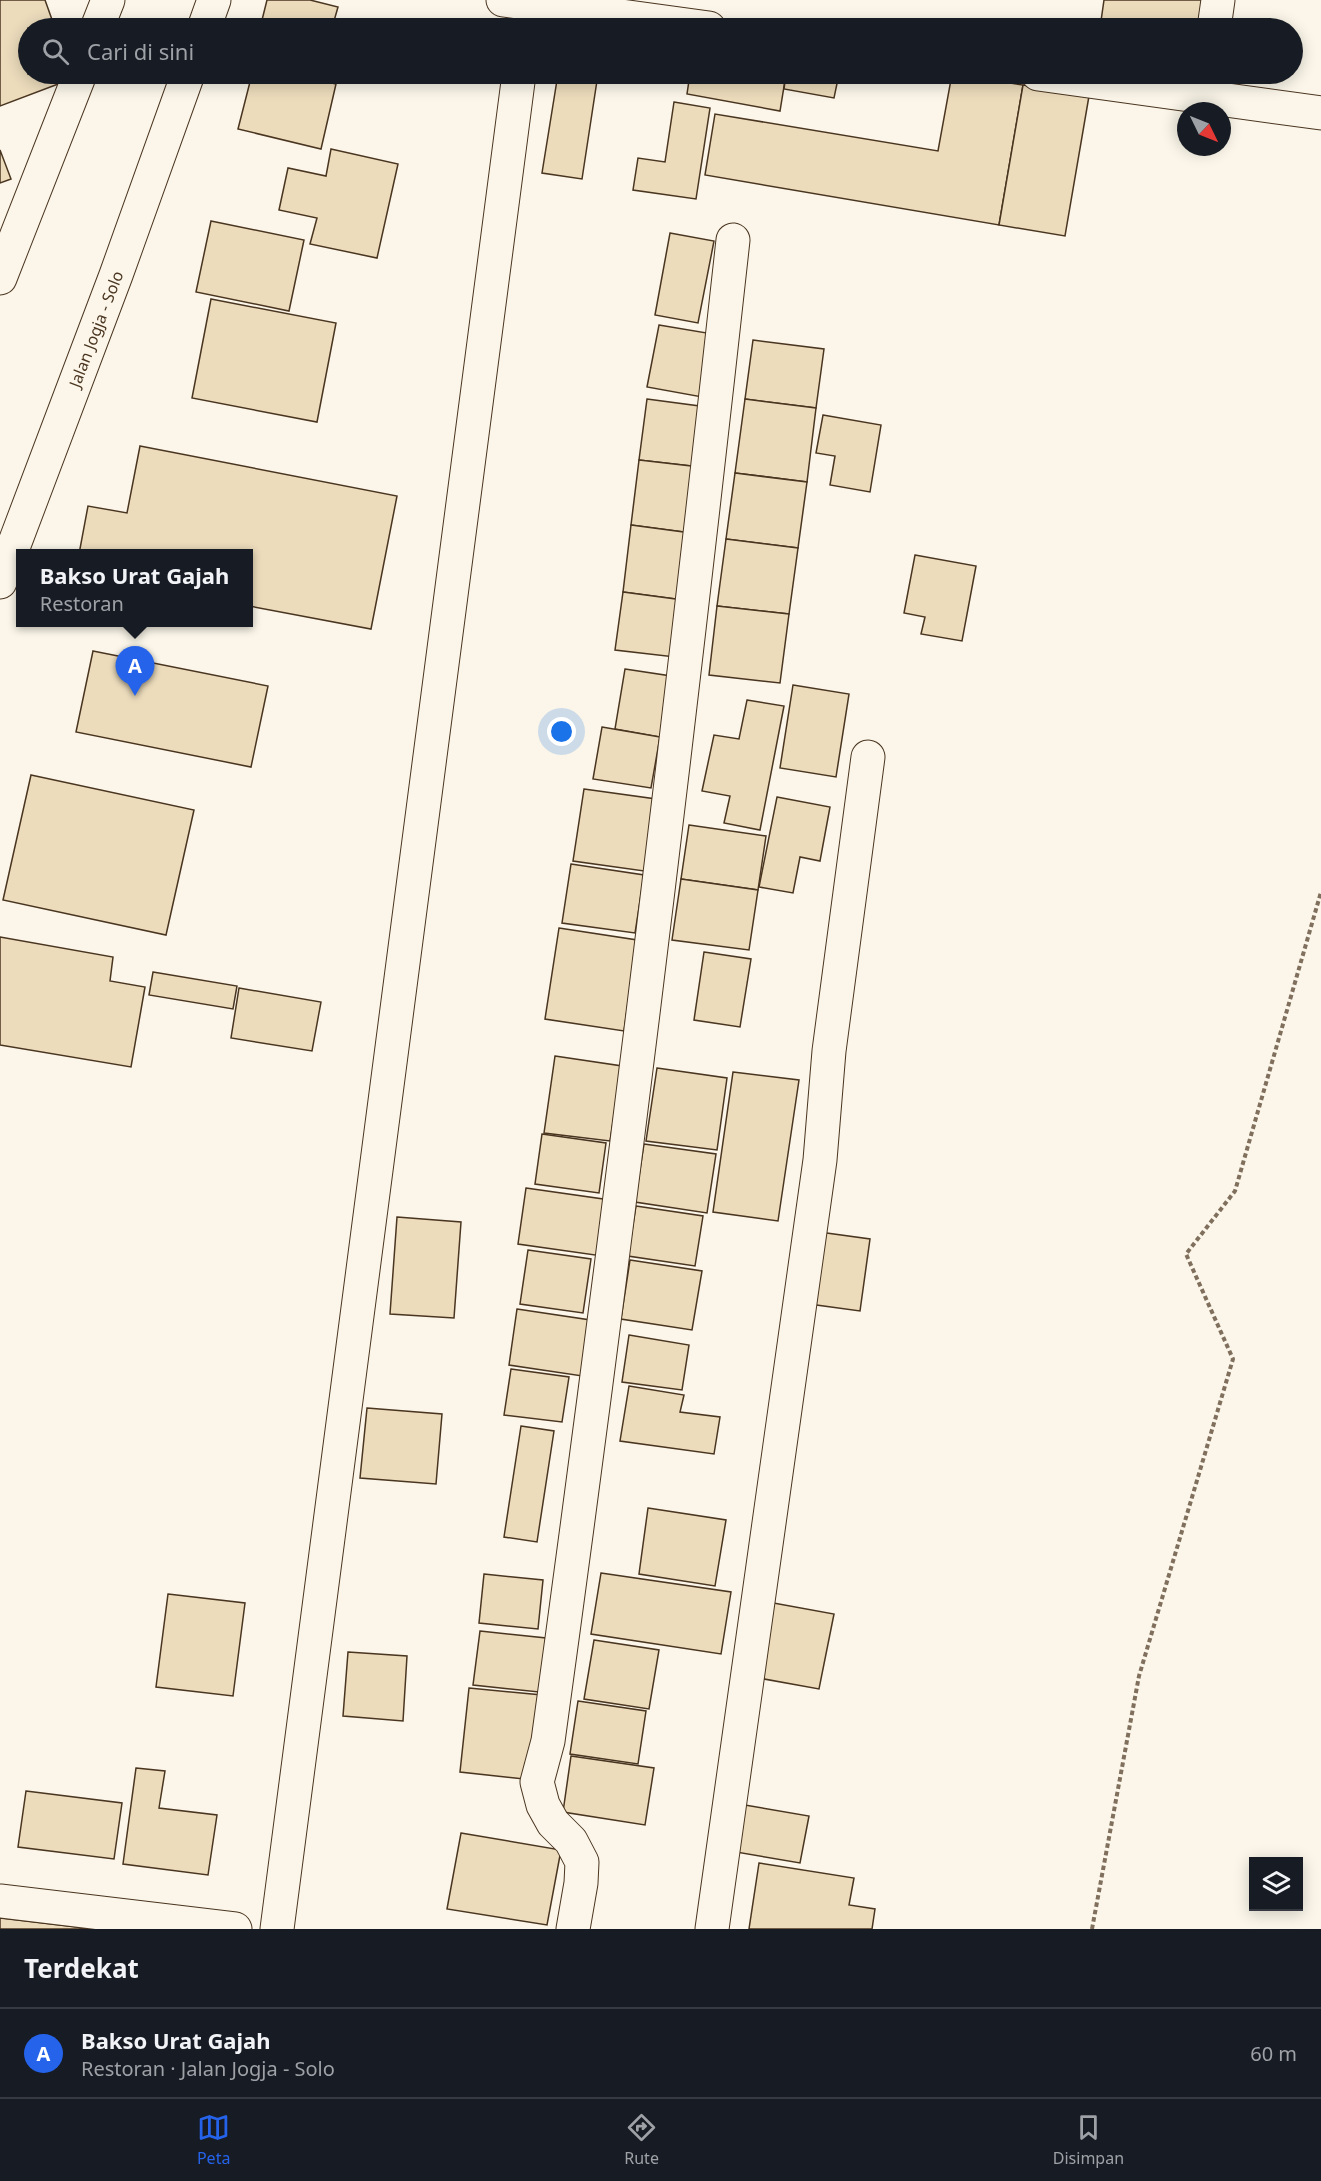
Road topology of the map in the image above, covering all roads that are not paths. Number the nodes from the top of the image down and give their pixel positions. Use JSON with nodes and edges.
{"nodes":[{"id":1,"x":108,"y":0,"type":"edge"},
{"id":2,"x":214,"y":0,"type":"edge"},
{"id":3,"x":1218,"y":0,"type":"edge"},
{"id":4,"x":519,"y":11,"type":"edge"},
{"id":5,"x":101,"y":18,"type":"edge"},
{"id":6,"x":208,"y":18,"type":"edge"},
{"id":7,"x":597,"y":18,"type":"edge"},
{"id":8,"x":1215,"y":18,"type":"edge"},
{"id":9,"x":76,"y":84,"type":"edge"},
{"id":10,"x":184,"y":84,"type":"edge"},
{"id":11,"x":518,"y":84,"type":"edge"},
{"id":12,"x":1191,"y":84,"type":"edge"},
{"id":13,"x":1206,"y":85,"type":"edge"},
{"id":14,"x":1321,"y":113,"type":"edge"},
{"id":15,"x":733,"y":240,"type":"dead end"},
{"id":16,"x":0,"y":278,"type":"edge"},
{"id":17,"x":0,"y":582,"type":"edge"},
{"id":18,"x":868,"y":756,"type":"dead end"},
{"id":19,"x":0,"y":1901,"type":"edge"},
{"id":20,"x":235,"y":1929,"type":"edge"},
{"id":21,"x":277,"y":1929,"type":"edge"},
{"id":22,"x":573,"y":1929,"type":"edge"},
{"id":23,"x":712,"y":1929,"type":"edge"}],
"edges":[{"from":1,"to":5,"type":"main road"},
{"from":2,"to":6,"type":"main road"},
{"from":3,"to":8,"type":"main road"},
{"from":4,"to":7,"type":"main road"},
{"from":9,"to":16,"type":"main road"},
{"from":10,"to":17,"type":"main road","name":"Jalan Jogja - Solo"},
{"from":11,"to":21,"type":"main road"},
{"from":12,"to":13,"type":"main road"},
{"from":13,"to":14,"type":"main road"},
{"from":15,"to":22,"type":"main road"},
{"from":18,"to":23,"type":"main road"},
{"from":19,"to":20,"type":"main road"}]}
